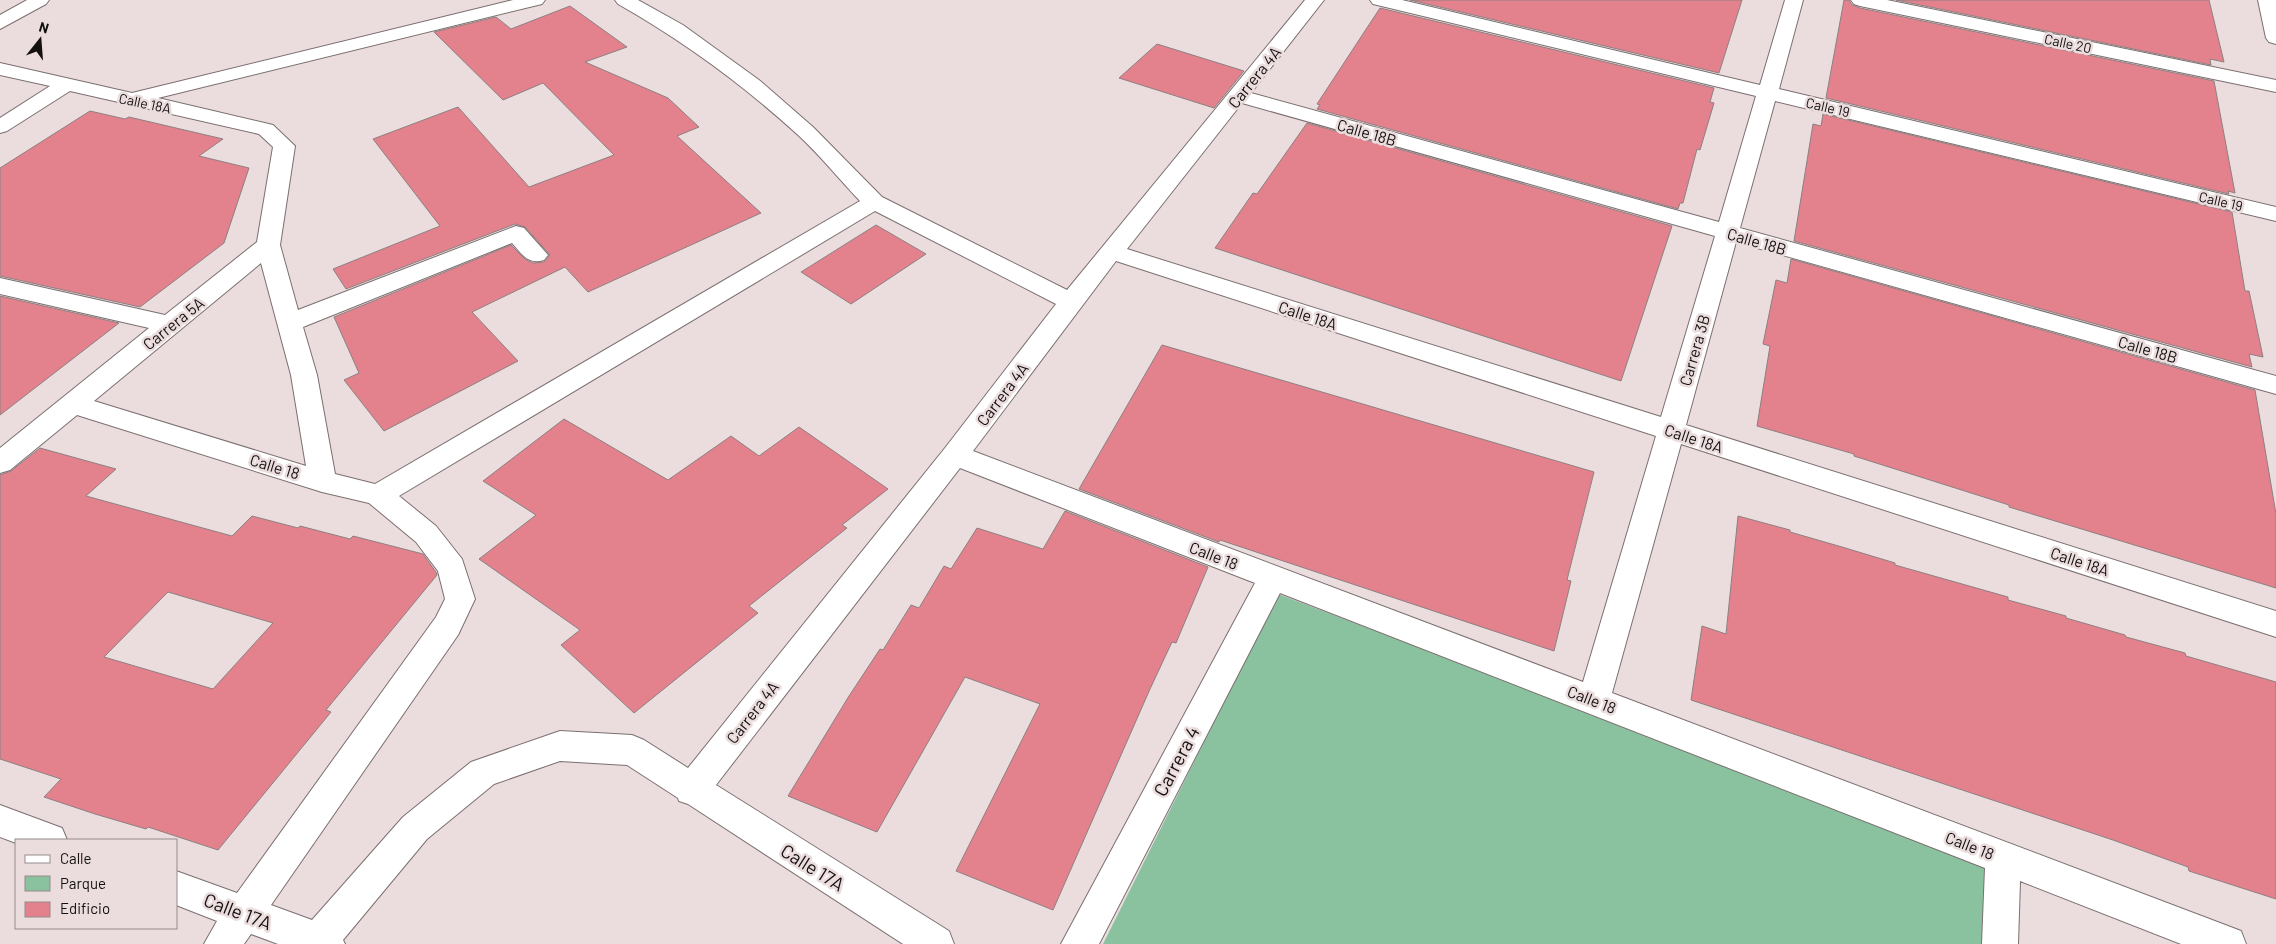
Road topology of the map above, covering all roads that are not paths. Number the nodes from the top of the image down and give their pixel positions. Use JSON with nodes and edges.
{"nodes":[{"id":1,"x":40,"y":0,"type":"edge"},
{"id":2,"x":536,"y":0,"type":"edge"},
{"id":3,"x":624,"y":0,"type":"edge"},
{"id":4,"x":1315,"y":0,"type":"edge"},
{"id":5,"x":1379,"y":0,"type":"edge"},
{"id":6,"x":1794,"y":0,"type":"edge"},
{"id":7,"x":1860,"y":0,"type":"edge"},
{"id":8,"x":2267,"y":0,"type":"edge"},
{"id":9,"x":0,"y":23,"type":"edge"},
{"id":10,"x":2276,"y":38,"type":"edge"},
{"id":11,"x":0,"y":69,"type":"edge"},
{"id":12,"x":65,"y":85,"type":"junction"},
{"id":13,"x":2276,"y":86,"type":"edge"},
{"id":14,"x":1768,"y":93,"type":"junction"},
{"id":15,"x":1239,"y":96,"type":"junction"},
{"id":16,"x":129,"y":99,"type":"junction"},
{"id":17,"x":0,"y":127,"type":"edge"},
{"id":18,"x":874,"y":202,"type":"junction"},
{"id":19,"x":2276,"y":214,"type":"edge"},
{"id":20,"x":1728,"y":233,"type":"junction"},
{"id":21,"x":268,"y":245,"type":"junction"},
{"id":22,"x":1112,"y":252,"type":"junction"},
{"id":23,"x":536,"y":255,"type":"dead end"},
{"id":24,"x":0,"y":286,"type":"edge"},
{"id":25,"x":1071,"y":302,"type":"junction"},
{"id":26,"x":290,"y":323,"type":"junction"},
{"id":27,"x":171,"y":325,"type":"junction"},
{"id":28,"x":2276,"y":385,"type":"edge"},
{"id":29,"x":73,"y":404,"type":"junction"},
{"id":30,"x":1671,"y":431,"type":"junction"},
{"id":31,"x":955,"y":455,"type":"junction"},
{"id":32,"x":0,"y":463,"type":"edge"},
{"id":33,"x":322,"y":481,"type":"junction"},
{"id":34,"x":378,"y":495,"type":"junction"},
{"id":35,"x":1273,"y":578,"type":"junction"},
{"id":36,"x":2276,"y":624,"type":"edge"},
{"id":37,"x":1594,"y":700,"type":"junction"},
{"id":38,"x":691,"y":790,"type":"junction"},
{"id":39,"x":0,"y":822,"type":"edge"},
{"id":40,"x":47,"y":839,"type":"edge"},
{"id":41,"x":2003,"y":857,"type":"junction"},
{"id":42,"x":178,"y":889,"type":"edge"},
{"id":43,"x":245,"y":914,"type":"junction"},
{"id":44,"x":320,"y":943,"type":"edge"},
{"id":45,"x":222,"y":944,"type":"edge"},
{"id":46,"x":936,"y":944,"type":"edge"},
{"id":47,"x":1079,"y":944,"type":"edge"},
{"id":48,"x":2000,"y":944,"type":"edge"},
{"id":49,"x":2228,"y":944,"type":"edge"}],
"edges":[{"from":1,"to":9,"type":"street"},
{"from":2,"to":16,"type":"street"},
{"from":3,"to":18,"type":"street"},
{"from":4,"to":15,"type":"street","name":"Carrera 4A"},
{"from":5,"to":14,"type":"street","name":"Calle 19"},
{"from":6,"to":14,"type":"street","name":"Carrera 3B"},
{"from":7,"to":13,"type":"street","name":"Calle 20"},
{"from":8,"to":10,"type":"street"},
{"from":11,"to":12,"type":"street","name":"Calle 18A"},
{"from":12,"to":16,"type":"street","name":"Calle 18A"},
{"from":12,"to":17,"type":"street"},
{"from":14,"to":19,"type":"street","name":"Calle 19"},
{"from":14,"to":20,"type":"street","name":"Carrera 3B"},
{"from":15,"to":20,"type":"street","name":"Calle 18B"},
{"from":15,"to":22,"type":"street","name":"Carrera 4A"},
{"from":16,"to":21,"type":"street","name":"Calle 18A"},
{"from":18,"to":25,"type":"street"},
{"from":18,"to":34,"type":"street"},
{"from":20,"to":28,"type":"street","name":"Calle 18B"},
{"from":20,"to":30,"type":"street","name":"Carrera 3B"},
{"from":21,"to":26,"type":"street"},
{"from":21,"to":27,"type":"street","name":"Carrera 5A"},
{"from":22,"to":25,"type":"street","name":"Carrera 4A"},
{"from":22,"to":30,"type":"street","name":"Calle 18A"},
{"from":23,"to":26,"type":"street"},
{"from":24,"to":27,"type":"street"},
{"from":25,"to":31,"type":"street","name":"Carrera 4A"},
{"from":26,"to":33,"type":"street"},
{"from":27,"to":29,"type":"street","name":"Carrera 5A"},
{"from":29,"to":32,"type":"street","name":"Carrera 5A"},
{"from":29,"to":33,"type":"street","name":"Calle 18"},
{"from":30,"to":36,"type":"street","name":"Calle 18A"},
{"from":30,"to":37,"type":"street","name":"Carrera 3B"},
{"from":31,"to":35,"type":"street","name":"Calle 18"},
{"from":31,"to":38,"type":"street","name":"Carrera 4A"},
{"from":33,"to":34,"type":"street","name":"Calle 18"},
{"from":34,"to":43,"type":"street","name":"Calle 18"},
{"from":35,"to":37,"type":"street","name":"Calle 18"},
{"from":35,"to":47,"type":"street","name":"Carrera 4"},
{"from":37,"to":41,"type":"street","name":"Calle 18"},
{"from":38,"to":44,"type":"street","name":"Calle 17A"},
{"from":38,"to":46,"type":"street","name":"Calle 17A"},
{"from":39,"to":40,"type":"street"},
{"from":41,"to":48,"type":"street"},
{"from":41,"to":49,"type":"street","name":"Calle 18"},
{"from":42,"to":43,"type":"street","name":"Calle 17A"},
{"from":43,"to":44,"type":"street","name":"Calle 17A"},
{"from":43,"to":45,"type":"street"}]}
